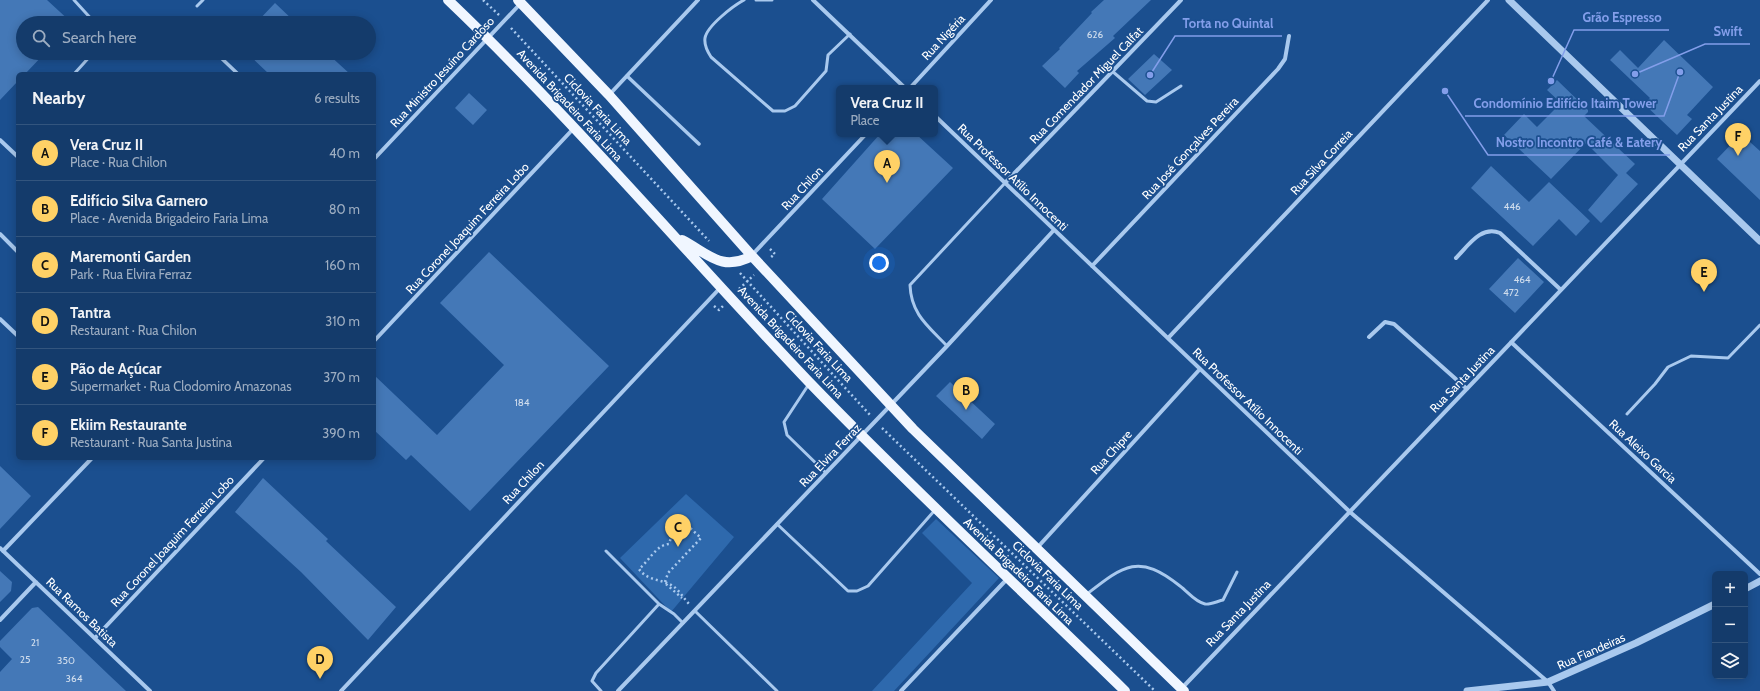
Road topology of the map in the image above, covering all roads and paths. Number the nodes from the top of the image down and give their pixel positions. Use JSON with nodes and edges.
{"nodes":[{"id":1,"x":74,"y":0,"type":"edge"},
{"id":2,"x":203,"y":0,"type":"edge"},
{"id":3,"x":448,"y":0,"type":"edge"},
{"id":4,"x":483,"y":0,"type":"edge"},
{"id":5,"x":698,"y":0,"type":"edge"},
{"id":6,"x":744,"y":0,"type":"edge"},
{"id":7,"x":756,"y":0,"type":"edge"},
{"id":8,"x":772,"y":0,"type":"edge"},
{"id":9,"x":813,"y":0,"type":"edge"},
{"id":10,"x":991,"y":0,"type":"edge"},
{"id":11,"x":1181,"y":0,"type":"edge"},
{"id":12,"x":1488,"y":0,"type":"edge"},
{"id":13,"x":1509,"y":0,"type":"edge"},
{"id":14,"x":521,"y":1,"type":"edge"},
{"id":15,"x":197,"y":6,"type":"dead end"},
{"id":16,"x":89,"y":16,"type":"edge"},
{"id":17,"x":504,"y":21,"type":"junction"},
{"id":18,"x":850,"y":34,"type":"junction"},
{"id":19,"x":1289,"y":36,"type":"dead end"},
{"id":20,"x":488,"y":38,"type":"junction"},
{"id":21,"x":87,"y":60,"type":"edge"},
{"id":22,"x":223,"y":60,"type":"edge"},
{"id":23,"x":1112,"y":71,"type":"junction"},
{"id":24,"x":76,"y":72,"type":"edge"},
{"id":25,"x":236,"y":72,"type":"edge"},
{"id":26,"x":627,"y":76,"type":"junction"},
{"id":27,"x":1760,"y":81,"type":"edge"},
{"id":28,"x":902,"y":85,"type":"edge"},
{"id":29,"x":913,"y":85,"type":"edge"},
{"id":30,"x":1181,"y":86,"type":"dead end"},
{"id":31,"x":609,"y":95,"type":"junction"},
{"id":32,"x":938,"y":119,"type":"edge"},
{"id":33,"x":574,"y":128,"type":"junction"},
{"id":34,"x":863,"y":137,"type":"edge"},
{"id":35,"x":0,"y":140,"type":"edge"},
{"id":36,"x":699,"y":144,"type":"dead end"},
{"id":37,"x":16,"y":155,"type":"edge"},
{"id":38,"x":376,"y":157,"type":"edge"},
{"id":39,"x":1680,"y":165,"type":"junction"},
{"id":40,"x":1005,"y":183,"type":"junction"},
{"id":41,"x":1054,"y":230,"type":"junction"},
{"id":42,"x":0,"y":234,"type":"edge"},
{"id":43,"x":674,"y":236,"type":"junction"},
{"id":44,"x":1760,"y":240,"type":"edge"},
{"id":45,"x":714,"y":246,"type":"dead end"},
{"id":46,"x":16,"y":250,"type":"edge"},
{"id":47,"x":775,"y":254,"type":"dead end"},
{"id":48,"x":752,"y":256,"type":"junction"},
{"id":49,"x":1456,"y":258,"type":"dead end"},
{"id":50,"x":730,"y":263,"type":"junction"},
{"id":51,"x":762,"y":266,"type":"junction"},
{"id":52,"x":1092,"y":266,"type":"junction"},
{"id":53,"x":747,"y":281,"type":"junction"},
{"id":54,"x":721,"y":287,"type":"junction"},
{"id":55,"x":1561,"y":290,"type":"junction"},
{"id":56,"x":731,"y":298,"type":"junction"},
{"id":57,"x":719,"y":310,"type":"dead end"},
{"id":58,"x":0,"y":319,"type":"edge"},
{"id":59,"x":1760,"y":325,"type":"edge"},
{"id":60,"x":16,"y":334,"type":"edge"},
{"id":61,"x":1369,"y":337,"type":"dead end"},
{"id":62,"x":1168,"y":338,"type":"junction"},
{"id":63,"x":376,"y":339,"type":"edge"},
{"id":64,"x":1512,"y":342,"type":"junction"},
{"id":65,"x":947,"y":346,"type":"junction"},
{"id":66,"x":1200,"y":369,"type":"junction"},
{"id":67,"x":810,"y":383,"type":"junction"},
{"id":68,"x":1467,"y":389,"type":"junction"},
{"id":69,"x":891,"y":405,"type":"junction"},
{"id":70,"x":1627,"y":414,"type":"dead end"},
{"id":71,"x":875,"y":421,"type":"junction"},
{"id":72,"x":862,"y":435,"type":"junction"},
{"id":73,"x":90,"y":460,"type":"edge"},
{"id":74,"x":262,"y":460,"type":"edge"},
{"id":75,"x":826,"y":473,"type":"junction"},
{"id":76,"x":936,"y":509,"type":"junction"},
{"id":77,"x":1350,"y":512,"type":"junction"},
{"id":78,"x":777,"y":524,"type":"junction"},
{"id":79,"x":1036,"y":548,"type":"junction"},
{"id":80,"x":2,"y":550,"type":"edge"},
{"id":81,"x":606,"y":551,"type":"dead end"},
{"id":82,"x":1237,"y":572,"type":"dead end"},
{"id":83,"x":1760,"y":574,"type":"edge"},
{"id":84,"x":1008,"y":578,"type":"junction"},
{"id":85,"x":1760,"y":581,"type":"edge"},
{"id":86,"x":36,"y":582,"type":"junction"},
{"id":87,"x":664,"y":582,"type":"junction"},
{"id":88,"x":1748,"y":587,"type":"edge"},
{"id":89,"x":1085,"y":595,"type":"junction"},
{"id":90,"x":659,"y":604,"type":"junction"},
{"id":91,"x":1712,"y":605,"type":"edge"},
{"id":92,"x":695,"y":611,"type":"junction"},
{"id":93,"x":0,"y":620,"type":"edge"},
{"id":94,"x":683,"y":623,"type":"junction"},
{"id":95,"x":94,"y":638,"type":"junction"},
{"id":96,"x":1548,"y":682,"type":"junction"},
{"id":97,"x":1182,"y":690,"type":"edge"},
{"id":98,"x":150,"y":691,"type":"edge"},
{"id":99,"x":340,"y":691,"type":"edge"},
{"id":100,"x":601,"y":691,"type":"edge"},
{"id":101,"x":618,"y":691,"type":"edge"},
{"id":102,"x":777,"y":691,"type":"edge"},
{"id":103,"x":902,"y":691,"type":"edge"},
{"id":104,"x":1126,"y":691,"type":"edge"},
{"id":105,"x":1155,"y":691,"type":"edge"},
{"id":106,"x":1467,"y":691,"type":"edge"},
{"id":107,"x":1554,"y":691,"type":"edge"}],
"edges":[{"from":1,"to":16,"type":"lane"},
{"from":2,"to":15,"type":"lane"},
{"from":3,"to":20,"type":"main road","name":"Avenida Brigadeiro Faria Lima"},
{"from":4,"to":17,"type":"path","name":"Ciclovia Faria Lima"},
{"from":5,"to":26,"type":"street"},
{"from":6,"to":18,"type":"lane"},
{"from":7,"to":8,"type":"lane"},
{"from":9,"to":18,"type":"street"},
{"from":10,"to":29,"type":"street","name":"Rua Nigéria"},
{"from":11,"to":23,"type":"street","name":"Rua Comendador Miguel Calfat"},
{"from":12,"to":62,"type":"street","name":"Rua Silva Correia"},
{"from":13,"to":39,"type":"street"},
{"from":14,"to":17,"type":"street","name":"Rua Ministro Jesuíno Cardoso"},
{"from":14,"to":31,"type":"main road"},
{"from":17,"to":20,"type":"street","name":"Rua Ministro Jesuíno Cardoso"},
{"from":17,"to":45,"type":"path","name":"Ciclovia Faria Lima"},
{"from":18,"to":28,"type":"street"},
{"from":19,"to":52,"type":"street","name":"Rua José Gonçalves Pereira"},
{"from":20,"to":33,"type":"main road","name":"Avenida Brigadeiro Faria Lima"},
{"from":20,"to":38,"type":"street","name":"Rua Ministro Jesuíno Cardoso"},
{"from":21,"to":24,"type":"lane"},
{"from":22,"to":25,"type":"street"},
{"from":23,"to":30,"type":"lane"},
{"from":23,"to":40,"type":"street","name":"Rua Comendador Miguel Calfat"},
{"from":26,"to":31,"type":"street"},
{"from":26,"to":36,"type":"street"},
{"from":27,"to":39,"type":"street","name":"Rua Santa Justina"},
{"from":31,"to":48,"type":"main road"},
{"from":32,"to":40,"type":"street","name":"Rua Professor Atílio Innocenti"},
{"from":33,"to":43,"type":"main road","name":"Avenida Brigadeiro Faria Lima"},
{"from":33,"to":63,"type":"street","name":"Rua Coronel Joaquim Ferreira Lobo"},
{"from":34,"to":48,"type":"street","name":"Rua Chilon"},
{"from":35,"to":37,"type":"street"},
{"from":39,"to":44,"type":"street"},
{"from":39,"to":55,"type":"street","name":"Rua Santa Justina"},
{"from":40,"to":41,"type":"street","name":"Rua Professor Atílio Innocenti"},
{"from":40,"to":65,"type":"lane"},
{"from":41,"to":52,"type":"street","name":"Rua Professor Atílio Innocenti"},
{"from":41,"to":65,"type":"street","name":"Rua Elvira Ferraz"},
{"from":42,"to":46,"type":"street"},
{"from":43,"to":50,"type":"main road"},
{"from":43,"to":54,"type":"main road","name":"Avenida Brigadeiro Faria Lima"},
{"from":47,"to":51,"type":"path"},
{"from":48,"to":50,"type":"main road"},
{"from":48,"to":51,"type":"main road"},
{"from":49,"to":55,"type":"street"},
{"from":50,"to":53,"type":"path","name":"Ciclovia Faria Lima"},
{"from":51,"to":53,"type":"path"},
{"from":51,"to":69,"type":"main road"},
{"from":52,"to":62,"type":"street","name":"Rua Professor Atílio Innocenti"},
{"from":53,"to":56,"type":"path"},
{"from":53,"to":71,"type":"path","name":"Ciclovia Faria Lima"},
{"from":54,"to":56,"type":"main road","name":"Avenida Brigadeiro Faria Lima"},
{"from":54,"to":99,"type":"street","name":"Rua Chilon"},
{"from":55,"to":64,"type":"street","name":"Rua Santa Justina"},
{"from":56,"to":57,"type":"path"},
{"from":56,"to":67,"type":"main road","name":"Avenida Brigadeiro Faria Lima"},
{"from":58,"to":60,"type":"street"},
{"from":59,"to":70,"type":"lane"},
{"from":61,"to":68,"type":"street"},
{"from":62,"to":66,"type":"street","name":"Rua Professor Atílio Innocenti"},
{"from":64,"to":68,"type":"street","name":"Rua Santa Justina"},
{"from":64,"to":83,"type":"street","name":"Rua Aleixo Garcia"},
{"from":65,"to":69,"type":"street","name":"Rua Elvira Ferraz"},
{"from":66,"to":77,"type":"street","name":"Rua Professor Atílio Innocenti"},
{"from":66,"to":79,"type":"street","name":"Rua Chipre"},
{"from":67,"to":72,"type":"main road","name":"Avenida Brigadeiro Faria Lima"},
{"from":67,"to":75,"type":"lane"},
{"from":68,"to":77,"type":"street","name":"Rua Santa Justina"},
{"from":69,"to":71,"type":"street","name":"Rua Elvira Ferraz"},
{"from":69,"to":79,"type":"main road"},
{"from":71,"to":72,"type":"street","name":"Rua Elvira Ferraz"},
{"from":71,"to":105,"type":"path","name":"Ciclovia Faria Lima"},
{"from":72,"to":75,"type":"street","name":"Rua Elvira Ferraz"},
{"from":72,"to":76,"type":"main road","name":"Avenida Brigadeiro Faria Lima"},
{"from":73,"to":80,"type":"street"},
{"from":74,"to":95,"type":"street","name":"Rua Coronel Joaquim Ferreira Lobo"},
{"from":75,"to":78,"type":"street","name":"Rua Elvira Ferraz"},
{"from":76,"to":78,"type":"lane"},
{"from":76,"to":84,"type":"main road","name":"Avenida Brigadeiro Faria Lima"},
{"from":77,"to":96,"type":"street","name":"Rua Professor Atílio Innocenti"},
{"from":77,"to":97,"type":"street","name":"Rua Santa Justina"},
{"from":78,"to":92,"type":"street","name":"Rua Elvira Ferraz"},
{"from":79,"to":89,"type":"main road"},
{"from":80,"to":86,"type":"street","name":"Rua Ramos Batista"},
{"from":81,"to":90,"type":"lane"},
{"from":82,"to":89,"type":"lane"},
{"from":84,"to":103,"type":"street"},
{"from":84,"to":104,"type":"main road","name":"Avenida Brigadeiro Faria Lima"},
{"from":85,"to":88,"type":"street"},
{"from":86,"to":93,"type":"street"},
{"from":86,"to":95,"type":"street","name":"Rua Ramos Batista"},
{"from":87,"to":87,"type":"path"},
{"from":87,"to":92,"type":"path"},
{"from":89,"to":97,"type":"main road"},
{"from":90,"to":94,"type":"lane"},
{"from":90,"to":100,"type":"lane"},
{"from":91,"to":96,"type":"street","name":"Rua Fiandeiras"},
{"from":92,"to":94,"type":"street","name":"Rua Elvira Ferraz"},
{"from":92,"to":102,"type":"lane"},
{"from":94,"to":101,"type":"street","name":"Rua Elvira Ferraz"},
{"from":95,"to":98,"type":"street","name":"Rua Ramos Batista"},
{"from":96,"to":106,"type":"street","name":"Rua Fiandeiras"},
{"from":96,"to":107,"type":"street","name":"Rua Professor Atílio Innocenti"}]}
